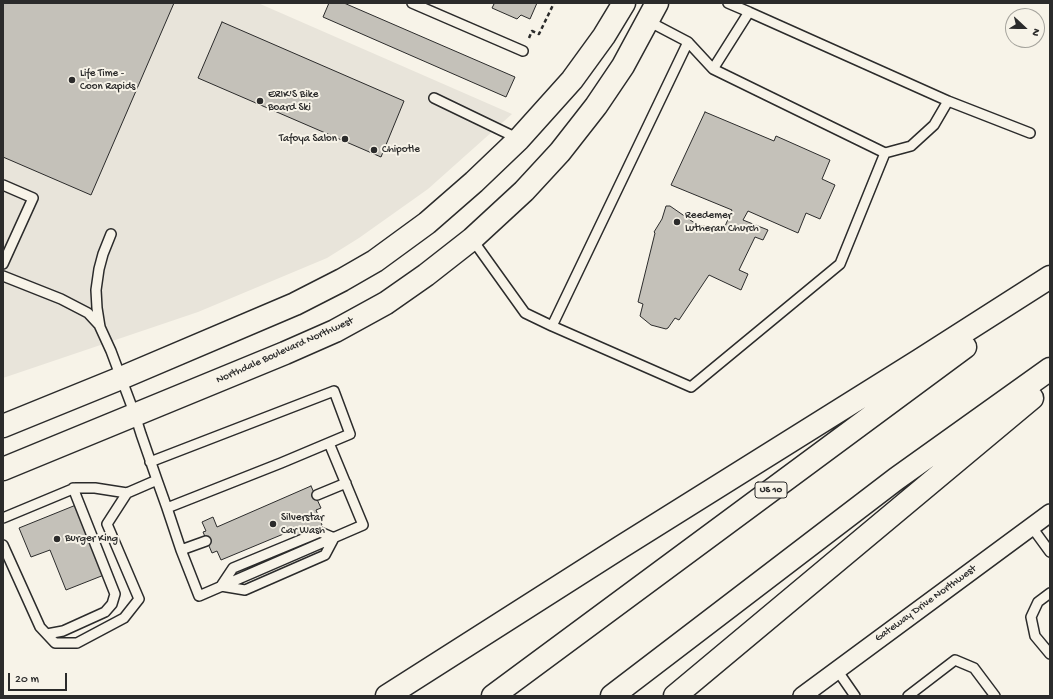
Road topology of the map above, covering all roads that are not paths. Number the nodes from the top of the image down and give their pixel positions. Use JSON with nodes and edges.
{"nodes":[{"id":1,"x":412,"y":3,"type":"edge"},
{"id":2,"x":624,"y":3,"type":"edge"},
{"id":3,"x":728,"y":3,"type":"edge"},
{"id":4,"x":653,"y":12,"type":"edge"},
{"id":5,"x":749,"y":12,"type":"junction"},
{"id":6,"x":688,"y":42,"type":"junction"},
{"id":7,"x":523,"y":51,"type":"road end"},
{"id":8,"x":713,"y":69,"type":"junction"},
{"id":9,"x":434,"y":98,"type":"dead end"},
{"id":10,"x":948,"y":101,"type":"junction"},
{"id":11,"x":1030,"y":133,"type":"dead end"},
{"id":12,"x":519,"y":139,"type":"junction"},
{"id":13,"x":885,"y":153,"type":"junction"},
{"id":14,"x":3,"y":185,"type":"edge"},
{"id":15,"x":111,"y":234,"type":"dead end"},
{"id":16,"x":472,"y":239,"type":"junction"},
{"id":17,"x":3,"y":264,"type":"edge"},
{"id":18,"x":3,"y":276,"type":"edge"},
{"id":19,"x":1050,"y":277,"type":"edge"},
{"id":20,"x":1050,"y":285,"type":"edge"},
{"id":21,"x":552,"y":326,"type":"junction"},
{"id":22,"x":100,"y":327,"type":"junction"},
{"id":23,"x":1050,"y":369,"type":"edge"},
{"id":24,"x":121,"y":378,"type":"junction"},
{"id":25,"x":1050,"y":383,"type":"edge"},
{"id":26,"x":135,"y":415,"type":"junction"},
{"id":27,"x":3,"y":426,"type":"edge"},
{"id":28,"x":330,"y":443,"type":"junction"},
{"id":29,"x":150,"y":462,"type":"junction"},
{"id":30,"x":3,"y":469,"type":"edge"},
{"id":31,"x":157,"y":480,"type":"junction"},
{"id":32,"x":346,"y":483,"type":"junction"},
{"id":33,"x":73,"y":488,"type":"junction"},
{"id":34,"x":126,"y":493,"type":"junction"},
{"id":35,"x":317,"y":495,"type":"dead end"},
{"id":36,"x":167,"y":508,"type":"junction"},
{"id":37,"x":1050,"y":512,"type":"edge"},
{"id":38,"x":3,"y":518,"type":"edge"},
{"id":39,"x":1031,"y":526,"type":"junction"},
{"id":40,"x":334,"y":538,"type":"junction"},
{"id":41,"x":206,"y":541,"type":"dead end"},
{"id":42,"x":3,"y":545,"type":"edge"},
{"id":43,"x":181,"y":550,"type":"junction"},
{"id":44,"x":1050,"y":552,"type":"edge"},
{"id":45,"x":221,"y":586,"type":"junction"},
{"id":46,"x":1050,"y":594,"type":"edge"},
{"id":47,"x":47,"y":634,"type":"junction"},
{"id":48,"x":1050,"y":654,"type":"edge"},
{"id":49,"x":837,"y":670,"type":"junction"},
{"id":50,"x":387,"y":696,"type":"edge"},
{"id":51,"x":493,"y":696,"type":"edge"},
{"id":52,"x":612,"y":696,"type":"edge"},
{"id":53,"x":675,"y":696,"type":"edge"},
{"id":54,"x":802,"y":696,"type":"edge"},
{"id":55,"x":855,"y":696,"type":"edge"},
{"id":56,"x":908,"y":696,"type":"edge"},
{"id":57,"x":995,"y":696,"type":"edge"}],
"edges":[{"from":1,"to":7,"type":"lane"},
{"from":2,"to":12,"type":"main road"},
{"from":3,"to":5,"type":"lane"},
{"from":4,"to":6,"type":"lane"},
{"from":4,"to":16,"type":"main road","name":"Northdale Boulevard Northwest"},
{"from":5,"to":8,"type":"lane"},
{"from":5,"to":10,"type":"lane"},
{"from":6,"to":8,"type":"lane"},
{"from":6,"to":21,"type":"lane"},
{"from":8,"to":13,"type":"lane"},
{"from":9,"to":12,"type":"lane"},
{"from":10,"to":11,"type":"lane"},
{"from":10,"to":13,"type":"lane"},
{"from":12,"to":24,"type":"main road"},
{"from":13,"to":21,"type":"lane"},
{"from":14,"to":17,"type":"lane"},
{"from":15,"to":22,"type":"lane"},
{"from":16,"to":21,"type":"lane"},
{"from":16,"to":26,"type":"main road","name":"Northdale Boulevard Northwest"},
{"from":18,"to":22,"type":"lane"},
{"from":19,"to":50,"type":"main road"},
{"from":20,"to":51,"type":"main road","number":"US 10"},
{"from":22,"to":24,"type":"lane"},
{"from":23,"to":52,"type":"main road"},
{"from":24,"to":26,"type":"lane"},
{"from":24,"to":27,"type":"main road"},
{"from":25,"to":53,"type":"main road"},
{"from":26,"to":29,"type":"lane"},
{"from":26,"to":30,"type":"main road","name":"Northdale Boulevard Northwest"},
{"from":28,"to":29,"type":"lane"},
{"from":28,"to":32,"type":"lane"},
{"from":28,"to":36,"type":"lane"},
{"from":29,"to":31,"type":"lane"},
{"from":31,"to":34,"type":"lane"},
{"from":31,"to":36,"type":"lane"},
{"from":32,"to":35,"type":"lane"},
{"from":32,"to":40,"type":"lane"},
{"from":33,"to":34,"type":"lane"},
{"from":33,"to":38,"type":"lane"},
{"from":33,"to":47,"type":"lane"},
{"from":34,"to":47,"type":"lane"},
{"from":36,"to":43,"type":"lane"},
{"from":37,"to":39,"type":"street","name":"Gateway Drive Northwest"},
{"from":39,"to":44,"type":"lane"},
{"from":39,"to":49,"type":"street","name":"Gateway Drive Northwest"},
{"from":40,"to":45,"type":"lane"},
{"from":40,"to":45,"type":"lane"},
{"from":41,"to":43,"type":"lane"},
{"from":42,"to":47,"type":"lane"},
{"from":43,"to":45,"type":"lane"},
{"from":46,"to":48,"type":"lane"},
{"from":49,"to":54,"type":"street","name":"Gateway Drive Northwest"},
{"from":49,"to":55,"type":"lane"},
{"from":56,"to":57,"type":"lane"}]}
